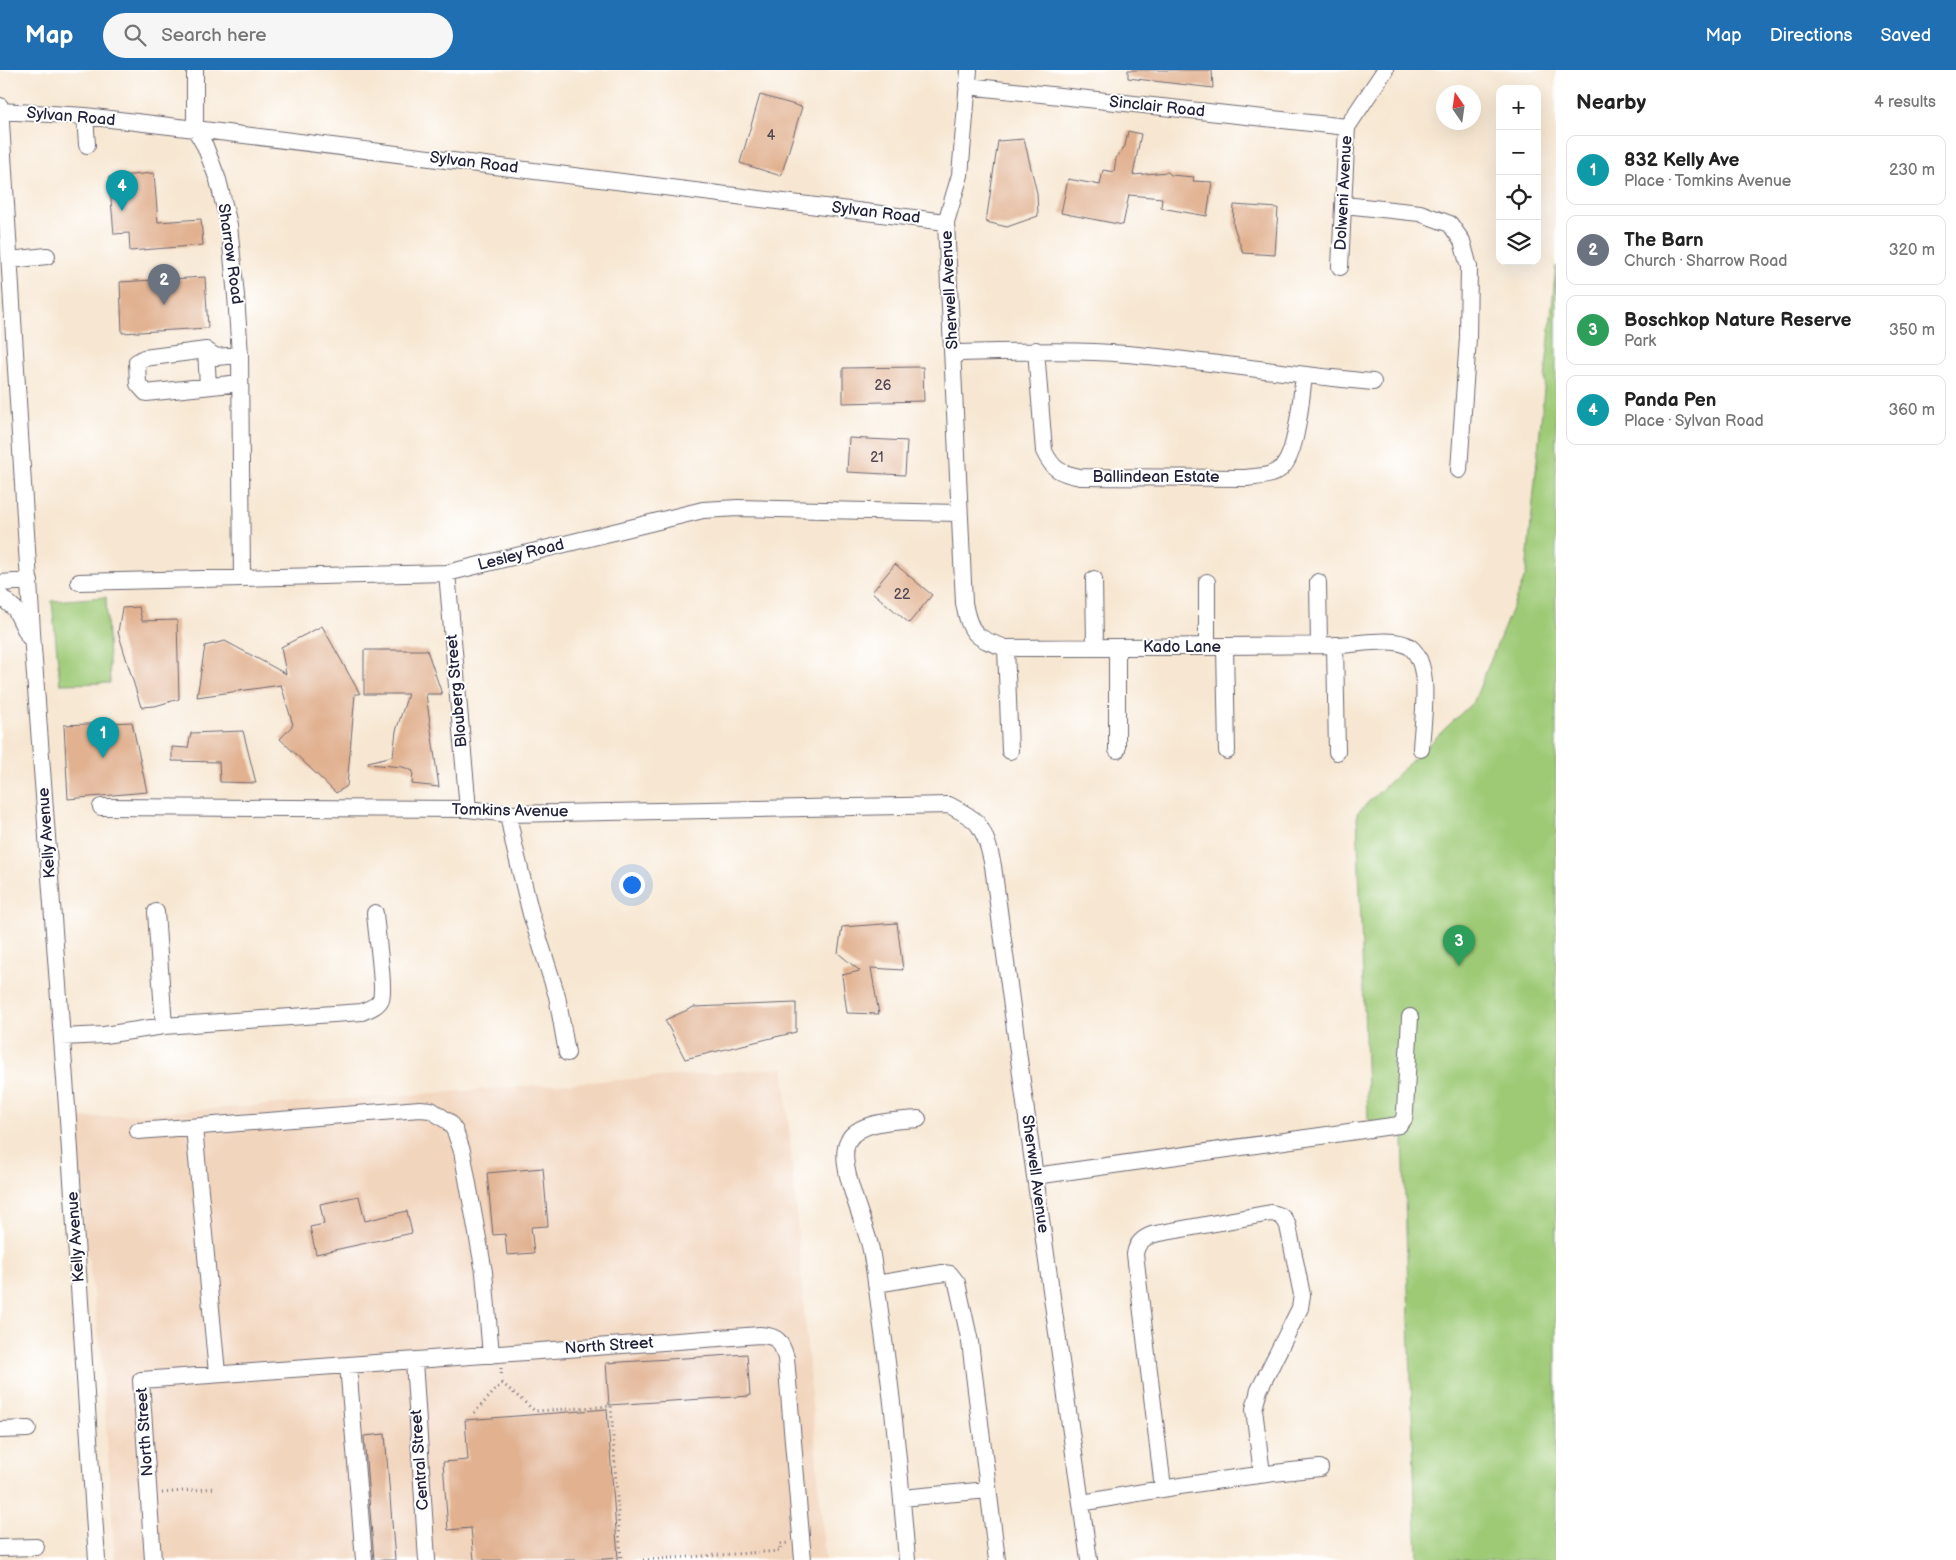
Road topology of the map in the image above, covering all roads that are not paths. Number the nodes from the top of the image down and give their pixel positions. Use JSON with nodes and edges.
{"nodes":[{"id":1,"x":195,"y":70,"type":"edge"},
{"id":2,"x":1385,"y":70,"type":"edge"},
{"id":3,"x":968,"y":78,"type":"edge"},
{"id":4,"x":0,"y":106,"type":"edge"},
{"id":5,"x":0,"y":111,"type":"edge"},
{"id":6,"x":85,"y":116,"type":"junction"},
{"id":7,"x":1347,"y":127,"type":"junction"},
{"id":8,"x":195,"y":128,"type":"junction"},
{"id":9,"x":88,"y":145,"type":"dead end"},
{"id":10,"x":1344,"y":204,"type":"junction"},
{"id":11,"x":946,"y":222,"type":"junction"},
{"id":12,"x":47,"y":256,"type":"dead end"},
{"id":13,"x":10,"y":260,"type":"junction"},
{"id":14,"x":1340,"y":267,"type":"dead end"},
{"id":15,"x":206,"y":350,"type":"junction"},
{"id":16,"x":1036,"y":350,"type":"junction"},
{"id":17,"x":953,"y":353,"type":"junction"},
{"id":18,"x":240,"y":355,"type":"junction"},
{"id":19,"x":1304,"y":376,"type":"junction"},
{"id":20,"x":240,"y":382,"type":"junction"},
{"id":21,"x":1373,"y":382,"type":"dead end"},
{"id":22,"x":213,"y":385,"type":"junction"},
{"id":23,"x":1459,"y":470,"type":"dead end"},
{"id":24,"x":959,"y":512,"type":"junction"},
{"id":25,"x":447,"y":573,"type":"junction"},
{"id":26,"x":242,"y":577,"type":"junction"},
{"id":27,"x":1094,"y":579,"type":"dead end"},
{"id":28,"x":30,"y":581,"type":"junction"},
{"id":29,"x":79,"y":582,"type":"dead end"},
{"id":30,"x":1207,"y":582,"type":"dead end"},
{"id":31,"x":1318,"y":582,"type":"dead end"},
{"id":32,"x":0,"y":583,"type":"edge"},
{"id":33,"x":0,"y":596,"type":"edge"},
{"id":34,"x":1327,"y":645,"type":"junction"},
{"id":35,"x":1095,"y":646,"type":"junction"},
{"id":36,"x":1207,"y":646,"type":"junction"},
{"id":37,"x":1117,"y":647,"type":"junction"},
{"id":38,"x":1225,"y":647,"type":"junction"},
{"id":39,"x":33,"y":648,"type":"junction"},
{"id":40,"x":1006,"y":648,"type":"junction"},
{"id":41,"x":1421,"y":749,"type":"dead end"},
{"id":42,"x":1118,"y":750,"type":"dead end"},
{"id":43,"x":1010,"y":751,"type":"dead end"},
{"id":44,"x":1227,"y":751,"type":"dead end"},
{"id":45,"x":1337,"y":752,"type":"dead end"},
{"id":46,"x":949,"y":805,"type":"joint"},
{"id":47,"x":101,"y":807,"type":"dead end"},
{"id":48,"x":468,"y":809,"type":"junction"},
{"id":49,"x":508,"y":814,"type":"junction"},
{"id":50,"x":156,"y":912,"type":"dead end"},
{"id":51,"x":374,"y":913,"type":"dead end"},
{"id":52,"x":1410,"y":1017,"type":"dead end"},
{"id":53,"x":164,"y":1026,"type":"junction"},
{"id":54,"x":62,"y":1037,"type":"junction"},
{"id":55,"x":567,"y":1053,"type":"dead end"},
{"id":56,"x":918,"y":1120,"type":"dead end"},
{"id":57,"x":194,"y":1127,"type":"junction"},
{"id":58,"x":138,"y":1131,"type":"dead end"},
{"id":59,"x":1035,"y":1176,"type":"junction"},
{"id":60,"x":876,"y":1284,"type":"junction"},
{"id":61,"x":495,"y":1355,"type":"junction"},
{"id":62,"x":414,"y":1361,"type":"junction"},
{"id":63,"x":348,"y":1365,"type":"junction"},
{"id":64,"x":217,"y":1373,"type":"junction"},
{"id":65,"x":28,"y":1429,"type":"dead end"},
{"id":66,"x":0,"y":1430,"type":"edge"},
{"id":67,"x":1320,"y":1468,"type":"dead end"},
{"id":68,"x":1262,"y":1474,"type":"junction"},
{"id":69,"x":1163,"y":1488,"type":"junction"},
{"id":70,"x":988,"y":1490,"type":"junction"},
{"id":71,"x":902,"y":1498,"type":"junction"},
{"id":72,"x":1082,"y":1503,"type":"junction"},
{"id":73,"x":36,"y":1547,"type":"dead end"},
{"id":74,"x":0,"y":1548,"type":"edge"},
{"id":75,"x":96,"y":1560,"type":"edge"},
{"id":76,"x":153,"y":1560,"type":"edge"},
{"id":77,"x":364,"y":1560,"type":"edge"},
{"id":78,"x":427,"y":1560,"type":"edge"},
{"id":79,"x":803,"y":1560,"type":"edge"},
{"id":80,"x":907,"y":1560,"type":"edge"},
{"id":81,"x":997,"y":1560,"type":"edge"},
{"id":82,"x":1089,"y":1560,"type":"edge"}],
"edges":[{"from":1,"to":8,"type":"street","name":"Sharrow Road"},
{"from":2,"to":7,"type":"street","name":"Dolweni Avenue"},
{"from":3,"to":7,"type":"street","name":"Sinclair Road"},
{"from":3,"to":11,"type":"street","name":"Sherwell Avenue"},
{"from":4,"to":5,"type":"street","name":"Kelly Avenue"},
{"from":5,"to":6,"type":"street","name":"Sylvan Road"},
{"from":5,"to":13,"type":"street","name":"Kelly Avenue"},
{"from":6,"to":8,"type":"street","name":"Sylvan Road"},
{"from":6,"to":9,"type":"street"},
{"from":7,"to":10,"type":"street","name":"Dolweni Avenue"},
{"from":8,"to":11,"type":"street","name":"Sylvan Road"},
{"from":8,"to":18,"type":"street","name":"Sharrow Road"},
{"from":10,"to":14,"type":"street","name":"Dolweni Avenue"},
{"from":10,"to":23,"type":"street"},
{"from":11,"to":17,"type":"street","name":"Sherwell Avenue"},
{"from":12,"to":13,"type":"street"},
{"from":13,"to":28,"type":"street","name":"Kelly Avenue"},
{"from":15,"to":18,"type":"street"},
{"from":15,"to":22,"type":"street"},
{"from":15,"to":22,"type":"street"},
{"from":16,"to":17,"type":"street"},
{"from":16,"to":19,"type":"street"},
{"from":16,"to":19,"type":"street","name":"Ballindean Estate"},
{"from":17,"to":24,"type":"street","name":"Sherwell Avenue"},
{"from":18,"to":20,"type":"street","name":"Sharrow Road"},
{"from":19,"to":21,"type":"street"},
{"from":20,"to":22,"type":"street"},
{"from":20,"to":26,"type":"street","name":"Sharrow Road"},
{"from":24,"to":25,"type":"street","name":"Lesley Road"},
{"from":24,"to":40,"type":"street","name":"Kado Lane"},
{"from":25,"to":26,"type":"street","name":"Lesley Road"},
{"from":25,"to":48,"type":"street","name":"Blouberg Street"},
{"from":26,"to":29,"type":"street","name":"Lesley Road"},
{"from":27,"to":35,"type":"street"},
{"from":28,"to":32,"type":"street"},
{"from":28,"to":39,"type":"street","name":"Kelly Avenue"},
{"from":30,"to":36,"type":"street"},
{"from":31,"to":34,"type":"street"},
{"from":33,"to":39,"type":"street"},
{"from":34,"to":38,"type":"street","name":"Kado Lane"},
{"from":34,"to":41,"type":"street","name":"Kado Lane"},
{"from":34,"to":45,"type":"street"},
{"from":35,"to":37,"type":"street","name":"Kado Lane"},
{"from":35,"to":40,"type":"street","name":"Kado Lane"},
{"from":36,"to":37,"type":"street","name":"Kado Lane"},
{"from":36,"to":38,"type":"street","name":"Kado Lane"},
{"from":37,"to":42,"type":"street"},
{"from":38,"to":44,"type":"street"},
{"from":39,"to":54,"type":"street","name":"Kelly Avenue"},
{"from":40,"to":43,"type":"street"},
{"from":46,"to":49,"type":"street","name":"Tomkins Avenue"},
{"from":46,"to":59,"type":"street","name":"Sherwell Avenue"},
{"from":47,"to":48,"type":"street","name":"Tomkins Avenue"},
{"from":48,"to":49,"type":"street","name":"Tomkins Avenue"},
{"from":49,"to":55,"type":"street"},
{"from":50,"to":53,"type":"street"},
{"from":51,"to":53,"type":"street"},
{"from":52,"to":59,"type":"street"},
{"from":53,"to":54,"type":"street"},
{"from":54,"to":75,"type":"street","name":"Kelly Avenue"},
{"from":56,"to":60,"type":"street"},
{"from":57,"to":58,"type":"street"},
{"from":57,"to":61,"type":"street"},
{"from":57,"to":64,"type":"street"},
{"from":59,"to":72,"type":"street","name":"Sherwell Avenue"},
{"from":60,"to":70,"type":"street"},
{"from":60,"to":71,"type":"street"},
{"from":61,"to":62,"type":"street","name":"North Street"},
{"from":61,"to":79,"type":"street","name":"North Street"},
{"from":62,"to":63,"type":"street","name":"North Street"},
{"from":62,"to":78,"type":"street","name":"Central Street"},
{"from":63,"to":64,"type":"street","name":"North Street"},
{"from":63,"to":77,"type":"street"},
{"from":64,"to":76,"type":"street","name":"North Street"},
{"from":65,"to":66,"type":"street"},
{"from":67,"to":68,"type":"street"},
{"from":68,"to":69,"type":"street"},
{"from":68,"to":69,"type":"street"},
{"from":69,"to":72,"type":"street"},
{"from":70,"to":71,"type":"street"},
{"from":70,"to":81,"type":"street"},
{"from":71,"to":80,"type":"street"},
{"from":72,"to":82,"type":"street","name":"Sherwell Avenue"},
{"from":73,"to":74,"type":"street"}]}
